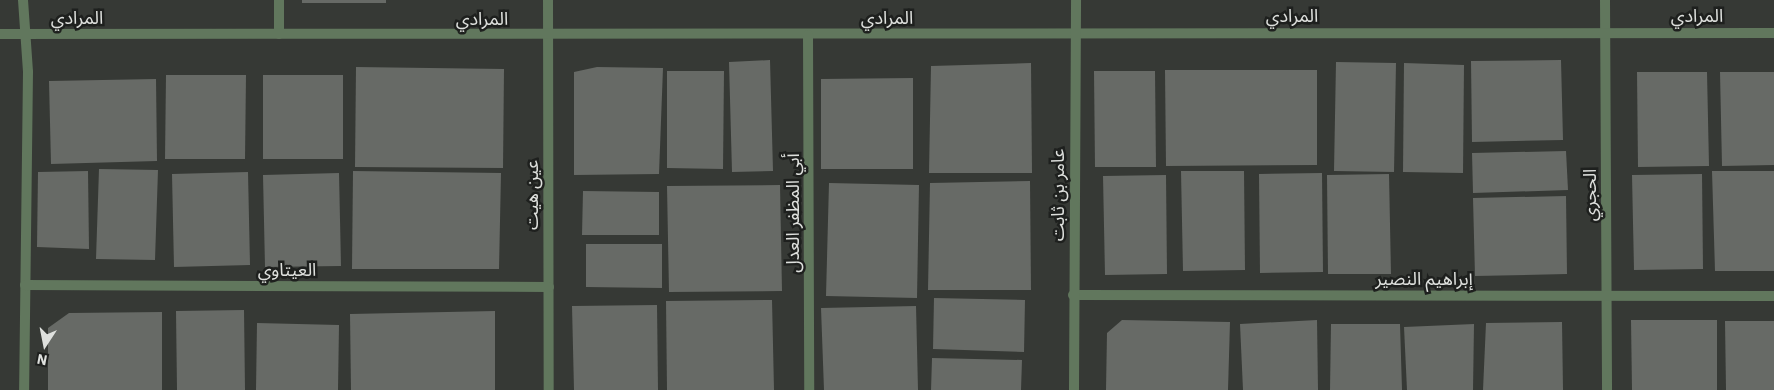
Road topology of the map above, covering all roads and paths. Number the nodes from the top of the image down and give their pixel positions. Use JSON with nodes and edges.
{"nodes":[{"id":1,"x":23,"y":0,"type":"edge"},
{"id":2,"x":279,"y":0,"type":"edge"},
{"id":3,"x":548,"y":0,"type":"edge"},
{"id":4,"x":1076,"y":0,"type":"edge"},
{"id":5,"x":1605,"y":0,"type":"edge"},
{"id":6,"x":1605,"y":32,"type":"junction"},
{"id":7,"x":1774,"y":32,"type":"edge"},
{"id":8,"x":1076,"y":33,"type":"junction"},
{"id":9,"x":0,"y":34,"type":"edge"},
{"id":10,"x":24,"y":34,"type":"junction"},
{"id":11,"x":279,"y":34,"type":"junction"},
{"id":12,"x":548,"y":35,"type":"junction"},
{"id":13,"x":808,"y":35,"type":"junction"},
{"id":14,"x":25,"y":285,"type":"junction"},
{"id":15,"x":549,"y":287,"type":"junction"},
{"id":16,"x":1073,"y":295,"type":"junction"},
{"id":17,"x":1606,"y":295,"type":"junction"},
{"id":18,"x":1774,"y":296,"type":"edge"},
{"id":19,"x":24,"y":390,"type":"edge"},
{"id":20,"x":549,"y":390,"type":"edge"},
{"id":21,"x":810,"y":390,"type":"edge"},
{"id":22,"x":1074,"y":390,"type":"edge"},
{"id":23,"x":1607,"y":390,"type":"edge"}],
"edges":[{"from":1,"to":10,"type":"street"},
{"from":2,"to":11,"type":"street"},
{"from":3,"to":12,"type":"street","name":"عين هيت"},
{"from":4,"to":8,"type":"street","name":"عامر بن ثابت"},
{"from":5,"to":6,"type":"street","name":"الحجري"},
{"from":6,"to":7,"type":"street","name":"المرادي"},
{"from":6,"to":8,"type":"street","name":"المرادي"},
{"from":6,"to":17,"type":"street","name":"الحجري"},
{"from":8,"to":13,"type":"street","name":"المرادي"},
{"from":8,"to":16,"type":"street","name":"عامر بن ثابت"},
{"from":9,"to":10,"type":"street","name":"المرادي"},
{"from":10,"to":11,"type":"street","name":"المرادي"},
{"from":10,"to":14,"type":"street"},
{"from":11,"to":12,"type":"street","name":"المرادي"},
{"from":12,"to":13,"type":"street","name":"المرادي"},
{"from":12,"to":15,"type":"street","name":"عين هيت"},
{"from":13,"to":21,"type":"street","name":"أبي المظفر العدل"},
{"from":14,"to":15,"type":"street","name":"العيتاوي"},
{"from":14,"to":19,"type":"street"},
{"from":15,"to":20,"type":"street","name":"عين هيت"},
{"from":16,"to":17,"type":"street","name":"إبراهيم النصير"},
{"from":16,"to":22,"type":"street","name":"عامر بن ثابت"},
{"from":17,"to":18,"type":"street","name":"إبراهيم النصير"},
{"from":17,"to":23,"type":"street","name":"الحجري"}]}
